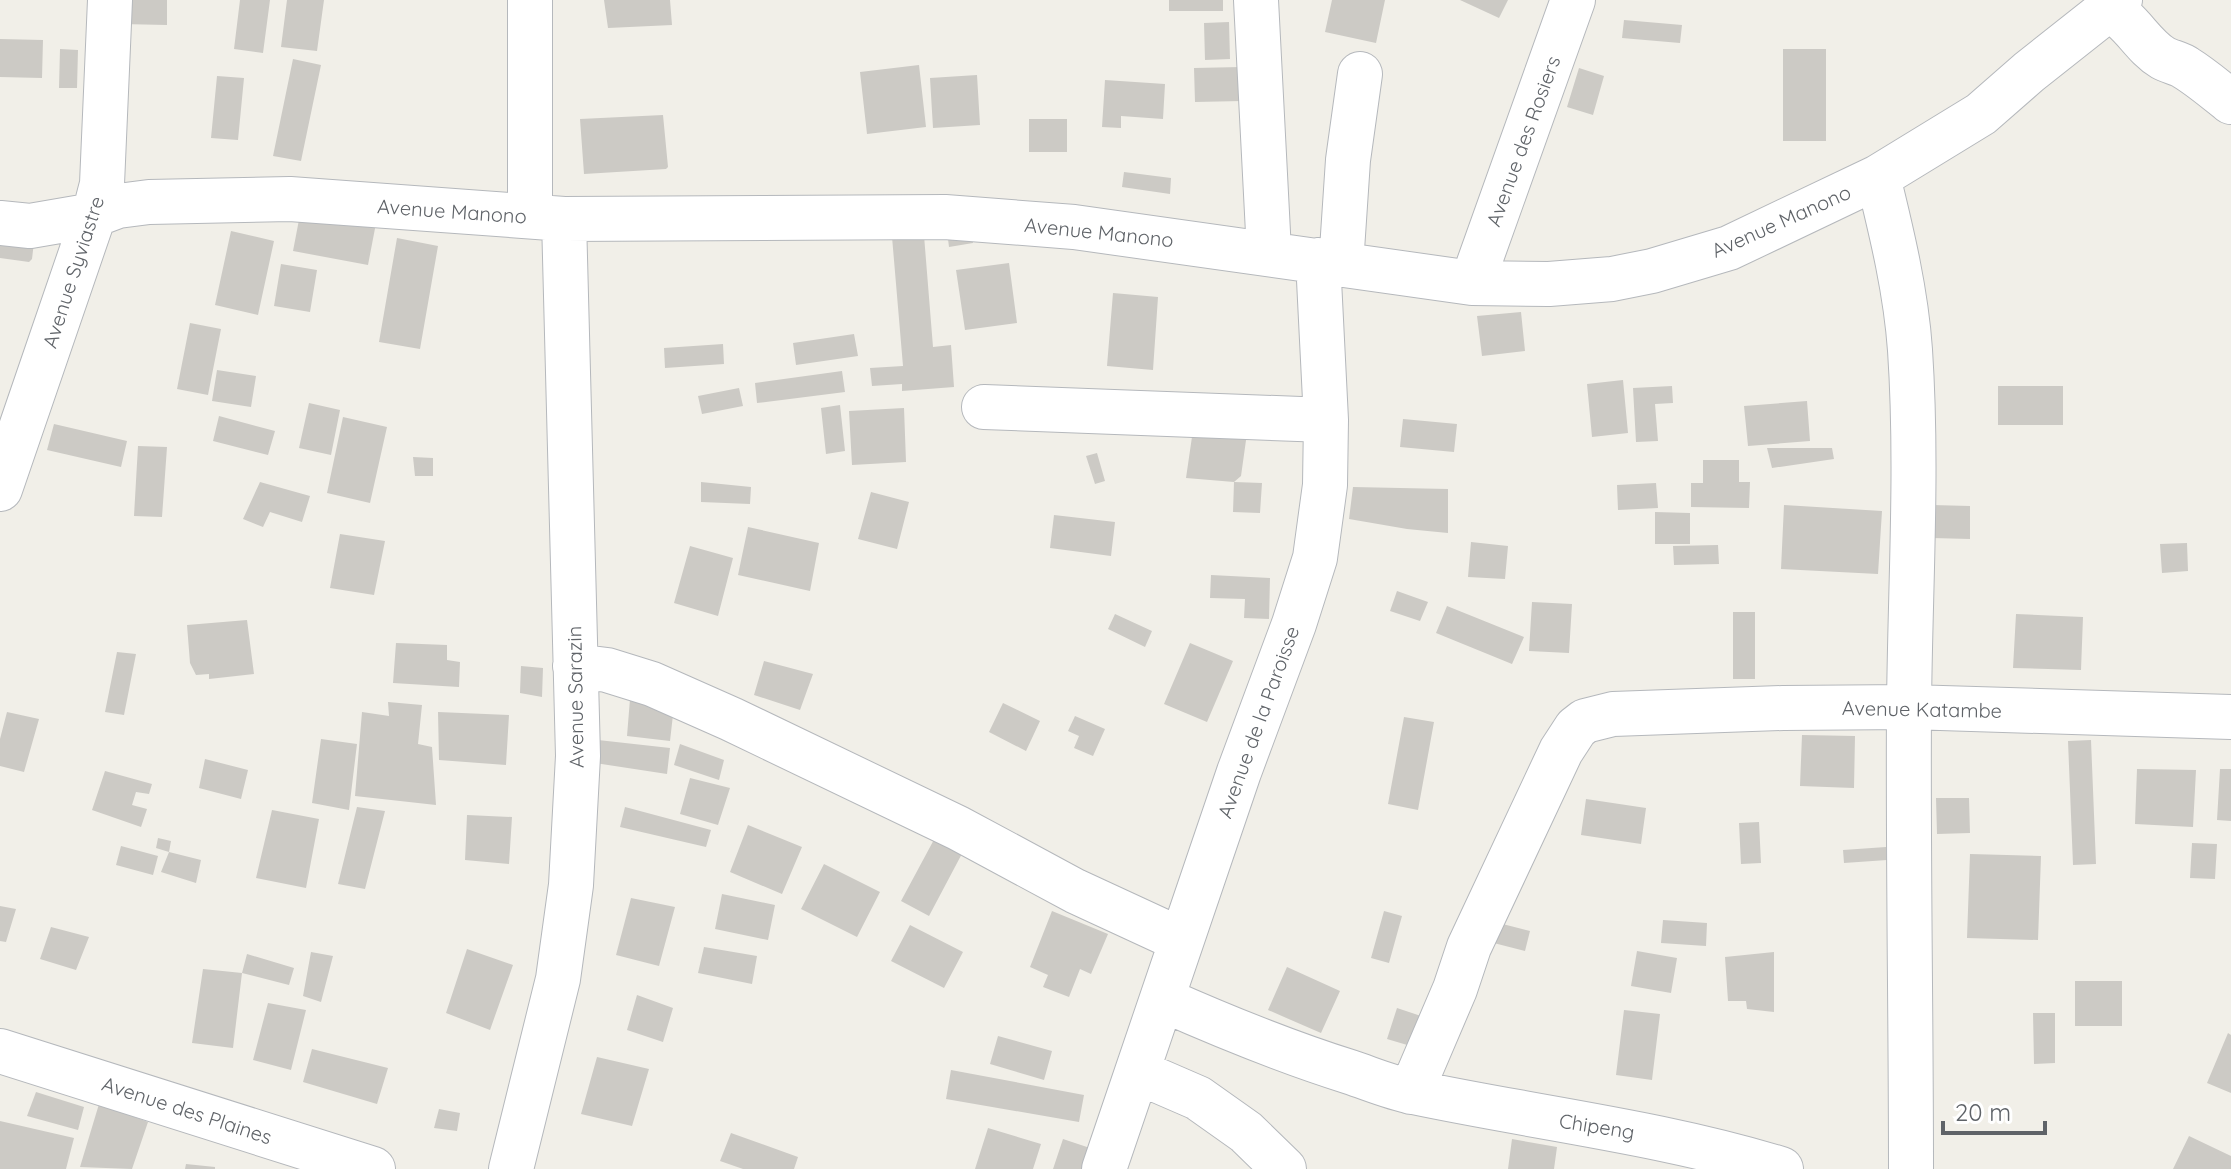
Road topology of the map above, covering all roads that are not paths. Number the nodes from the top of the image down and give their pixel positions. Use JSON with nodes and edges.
{"nodes":[{"id":1,"x":110,"y":0,"type":"edge"},
{"id":2,"x":530,"y":0,"type":"edge"},
{"id":3,"x":1256,"y":0,"type":"edge"},
{"id":4,"x":1573,"y":0,"type":"edge"},
{"id":5,"x":2113,"y":4,"type":"edge"},
{"id":6,"x":1360,"y":74,"type":"dead end"},
{"id":7,"x":2231,"y":102,"type":"edge"},
{"id":8,"x":1878,"y":177,"type":"junction"},
{"id":9,"x":94,"y":215,"type":"junction"},
{"id":10,"x":547,"y":218,"type":"junction"},
{"id":11,"x":0,"y":223,"type":"edge"},
{"id":12,"x":1269,"y":252,"type":"junction"},
{"id":13,"x":1329,"y":262,"type":"junction"},
{"id":14,"x":1472,"y":283,"type":"junction"},
{"id":15,"x":984,"y":407,"type":"dead end"},
{"id":16,"x":1326,"y":420,"type":"junction"},
{"id":17,"x":0,"y":489,"type":"edge"},
{"id":18,"x":575,"y":666,"type":"junction"},
{"id":19,"x":1909,"y":707,"type":"junction"},
{"id":20,"x":2231,"y":717,"type":"edge"},
{"id":21,"x":1181,"y":940,"type":"junction"},
{"id":22,"x":1164,"y":1000,"type":"junction"},
{"id":23,"x":0,"y":1051,"type":"edge"},
{"id":24,"x":1138,"y":1072,"type":"junction"},
{"id":25,"x":1411,"y":1092,"type":"junction"},
{"id":26,"x":373,"y":1169,"type":"edge"},
{"id":27,"x":511,"y":1169,"type":"edge"},
{"id":28,"x":1104,"y":1169,"type":"edge"},
{"id":29,"x":1284,"y":1169,"type":"edge"},
{"id":30,"x":1781,"y":1169,"type":"edge"},
{"id":31,"x":1911,"y":1169,"type":"edge"}],
"edges":[{"from":1,"to":9,"type":"street","name":"Avenue Syviastre"},
{"from":2,"to":10,"type":"street","name":"Avenue Sarazin"},
{"from":3,"to":12,"type":"street"},
{"from":4,"to":14,"type":"street","name":"Avenue des Rosiers"},
{"from":5,"to":7,"type":"street"},
{"from":5,"to":8,"type":"street","name":"Avenue Manono"},
{"from":6,"to":13,"type":"street","name":"Avenue de la Paroisse"},
{"from":8,"to":14,"type":"street","name":"Avenue Manono"},
{"from":8,"to":19,"type":"street"},
{"from":9,"to":10,"type":"street","name":"Avenue Manono"},
{"from":9,"to":11,"type":"street","name":"Avenue Manono"},
{"from":9,"to":17,"type":"street","name":"Avenue Syviastre"},
{"from":10,"to":12,"type":"street","name":"Avenue Manono"},
{"from":10,"to":18,"type":"street","name":"Avenue Sarazin"},
{"from":12,"to":13,"type":"street","name":"Avenue Manono"},
{"from":13,"to":14,"type":"street","name":"Avenue Manono"},
{"from":13,"to":16,"type":"street","name":"Avenue de la Paroisse"},
{"from":15,"to":16,"type":"street"},
{"from":16,"to":21,"type":"street","name":"Avenue de la Paroisse"},
{"from":18,"to":21,"type":"street"},
{"from":18,"to":27,"type":"street","name":"Avenue Sarazin"},
{"from":19,"to":20,"type":"street","name":"Avenue Katambe"},
{"from":19,"to":25,"type":"street","name":"Avenue Katambe"},
{"from":19,"to":31,"type":"street"},
{"from":21,"to":22,"type":"street","name":"Avenue de la Paroisse"},
{"from":22,"to":24,"type":"street","name":"Avenue de la Paroisse"},
{"from":22,"to":25,"type":"street","name":"Chipeng"},
{"from":23,"to":26,"type":"street","name":"Avenue des Plaines"},
{"from":24,"to":28,"type":"street","name":"Avenue de la Paroisse"},
{"from":24,"to":29,"type":"street"},
{"from":25,"to":30,"type":"street","name":"Chipeng"}]}
